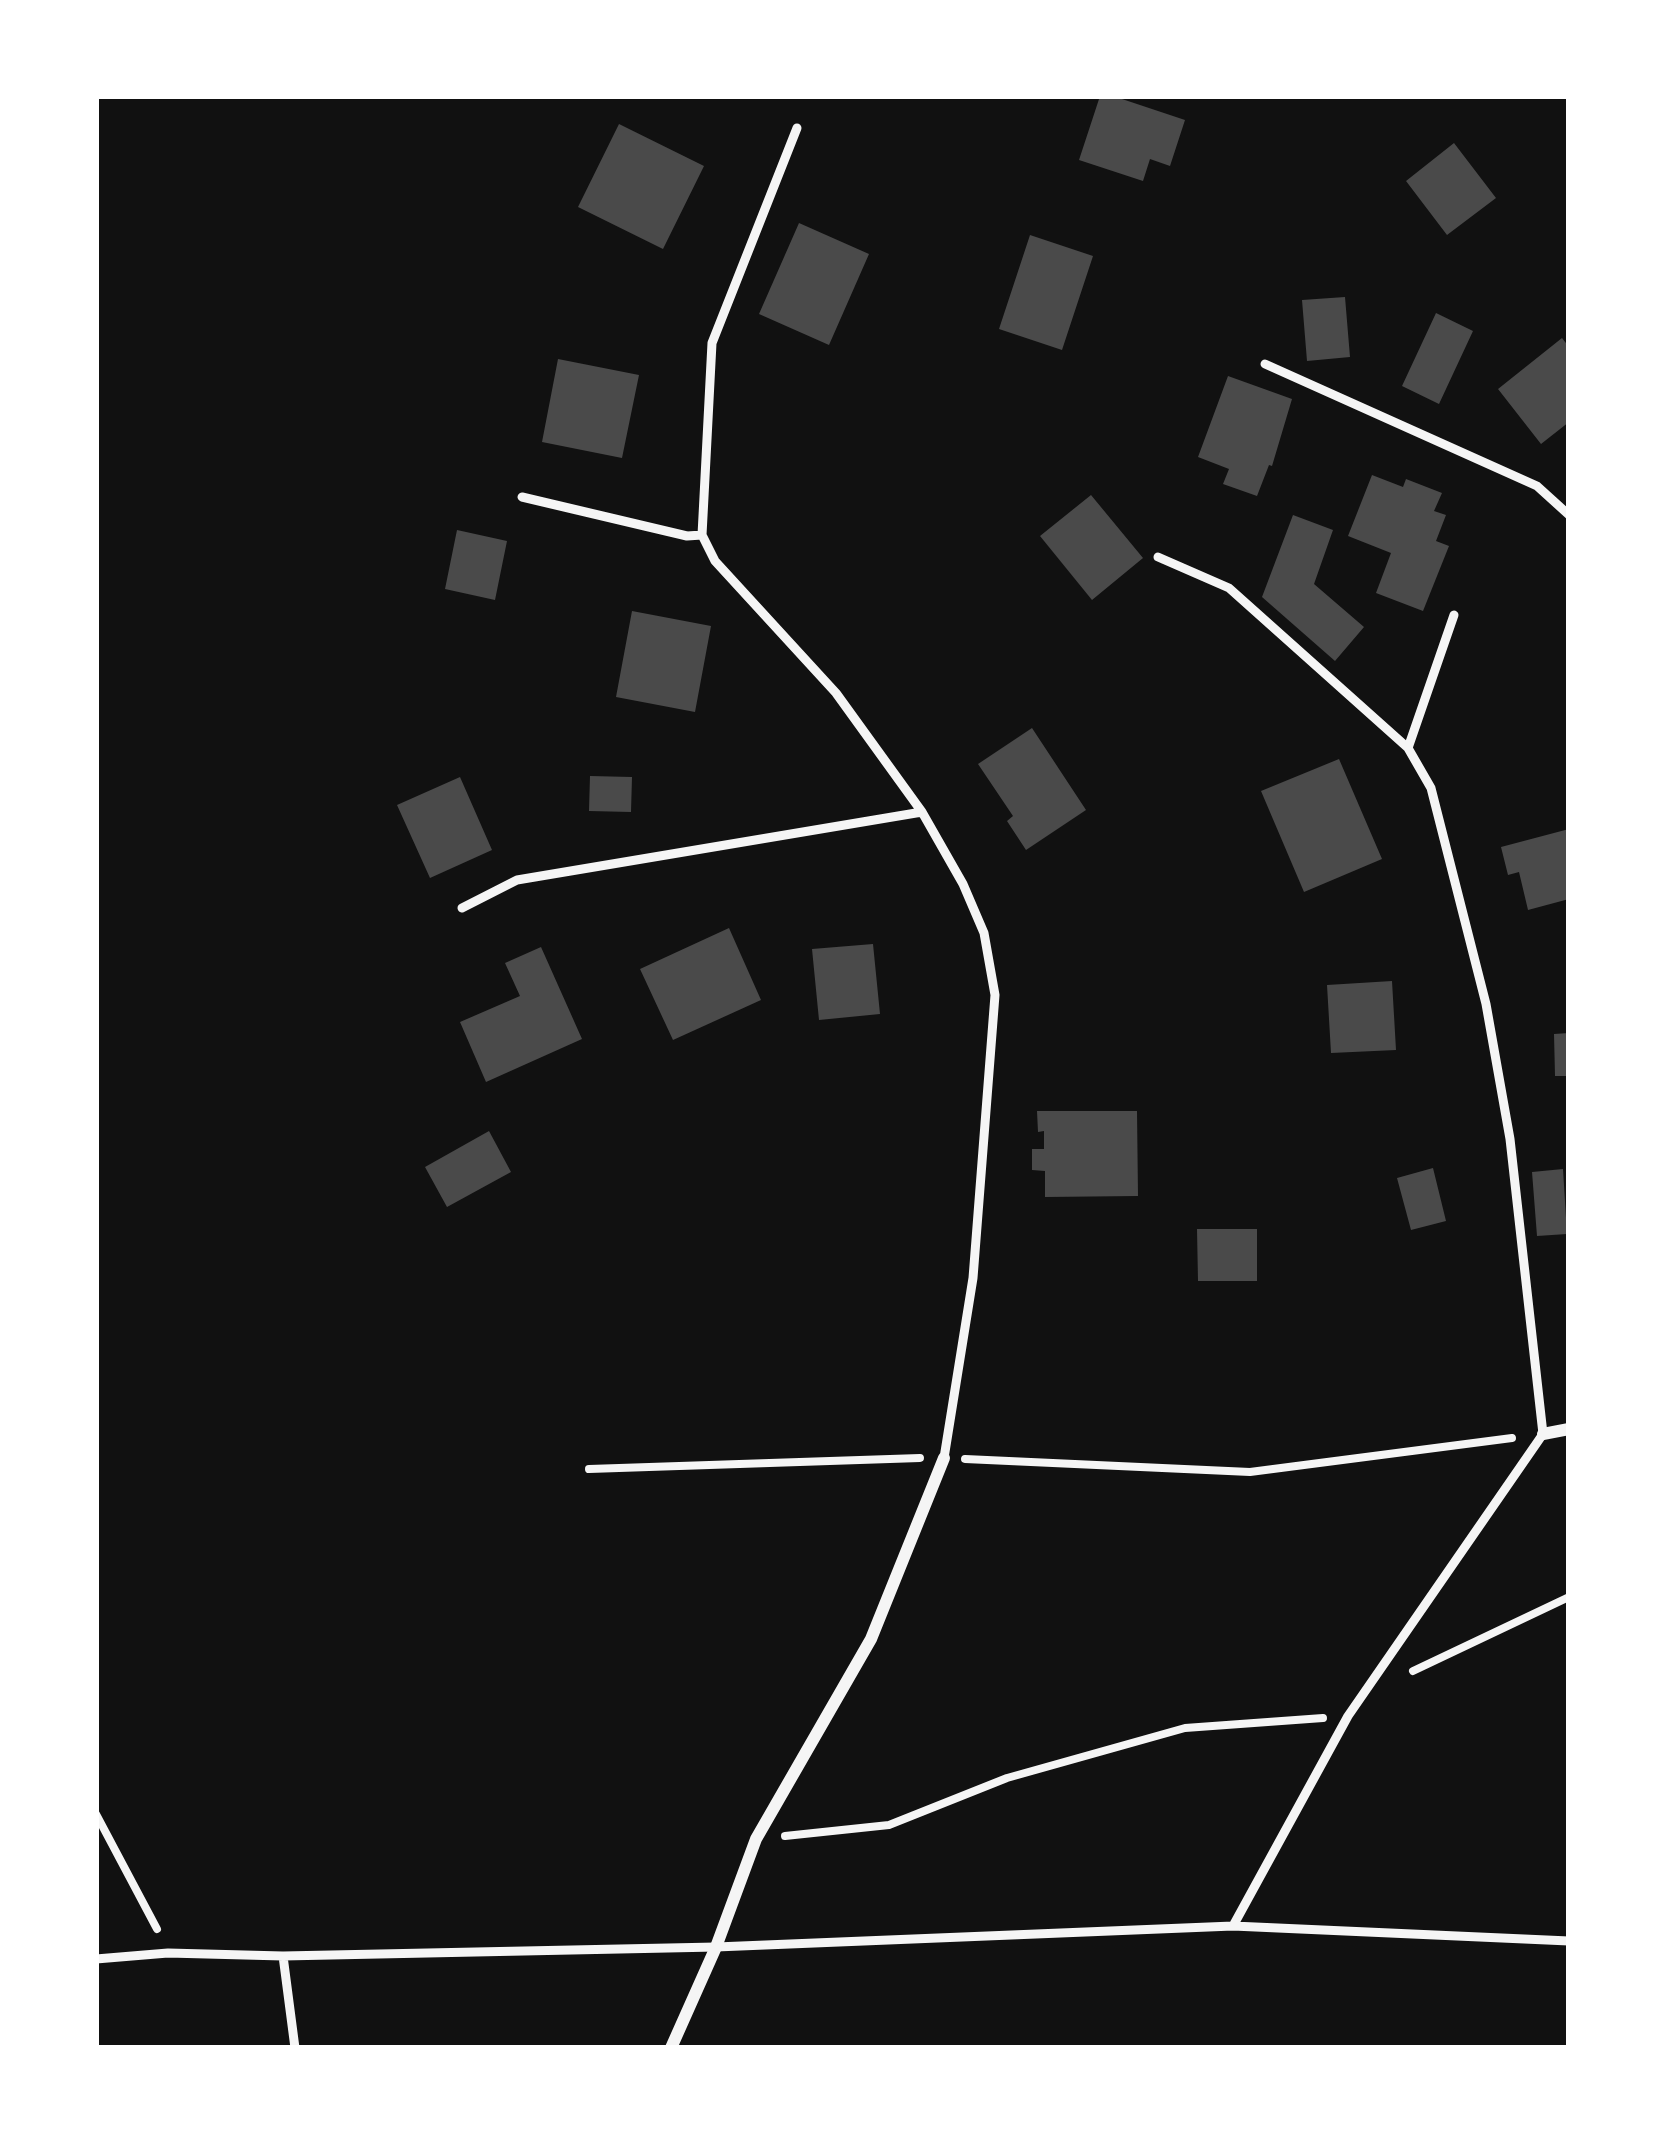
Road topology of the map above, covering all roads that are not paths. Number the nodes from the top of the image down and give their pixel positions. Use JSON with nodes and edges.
{"nodes":[{"id":1,"x":797,"y":128,"type":"dead end"},
{"id":2,"x":1265,"y":364,"type":"dead end"},
{"id":3,"x":522,"y":497,"type":"dead end"},
{"id":4,"x":1569,"y":515,"type":"edge"},
{"id":5,"x":702,"y":535,"type":"junction"},
{"id":6,"x":1158,"y":557,"type":"dead end"},
{"id":7,"x":1454,"y":614,"type":"dead end"},
{"id":8,"x":1408,"y":748,"type":"junction"},
{"id":9,"x":922,"y":812,"type":"junction"},
{"id":10,"x":462,"y":908,"type":"dead end"},
{"id":11,"x":1569,"y":1429,"type":"edge"},
{"id":12,"x":1543,"y":1434,"type":"junction"},
{"id":13,"x":944,"y":1458,"type":"joint"},
{"id":14,"x":1233,"y":1926,"type":"junction"},
{"id":15,"x":1569,"y":1941,"type":"edge"},
{"id":16,"x":716,"y":1947,"type":"junction"},
{"id":17,"x":283,"y":1956,"type":"junction"},
{"id":18,"x":96,"y":1959,"type":"edge"},
{"id":19,"x":295,"y":2048,"type":"edge"},
{"id":20,"x":671,"y":2048,"type":"edge"}],
"edges":[{"from":1,"to":5,"type":"lane"},
{"from":2,"to":4,"type":"lane"},
{"from":3,"to":5,"type":"lane"},
{"from":5,"to":9,"type":"lane"},
{"from":6,"to":8,"type":"lane"},
{"from":7,"to":8,"type":"lane"},
{"from":8,"to":12,"type":"lane"},
{"from":9,"to":10,"type":"lane"},
{"from":9,"to":13,"type":"lane"},
{"from":11,"to":12,"type":"street"},
{"from":12,"to":14,"type":"lane"},
{"from":13,"to":16,"type":"street"},
{"from":14,"to":15,"type":"lane"},
{"from":14,"to":16,"type":"lane"},
{"from":16,"to":17,"type":"lane"},
{"from":16,"to":20,"type":"street"},
{"from":17,"to":18,"type":"lane"},
{"from":17,"to":19,"type":"lane"}]}
